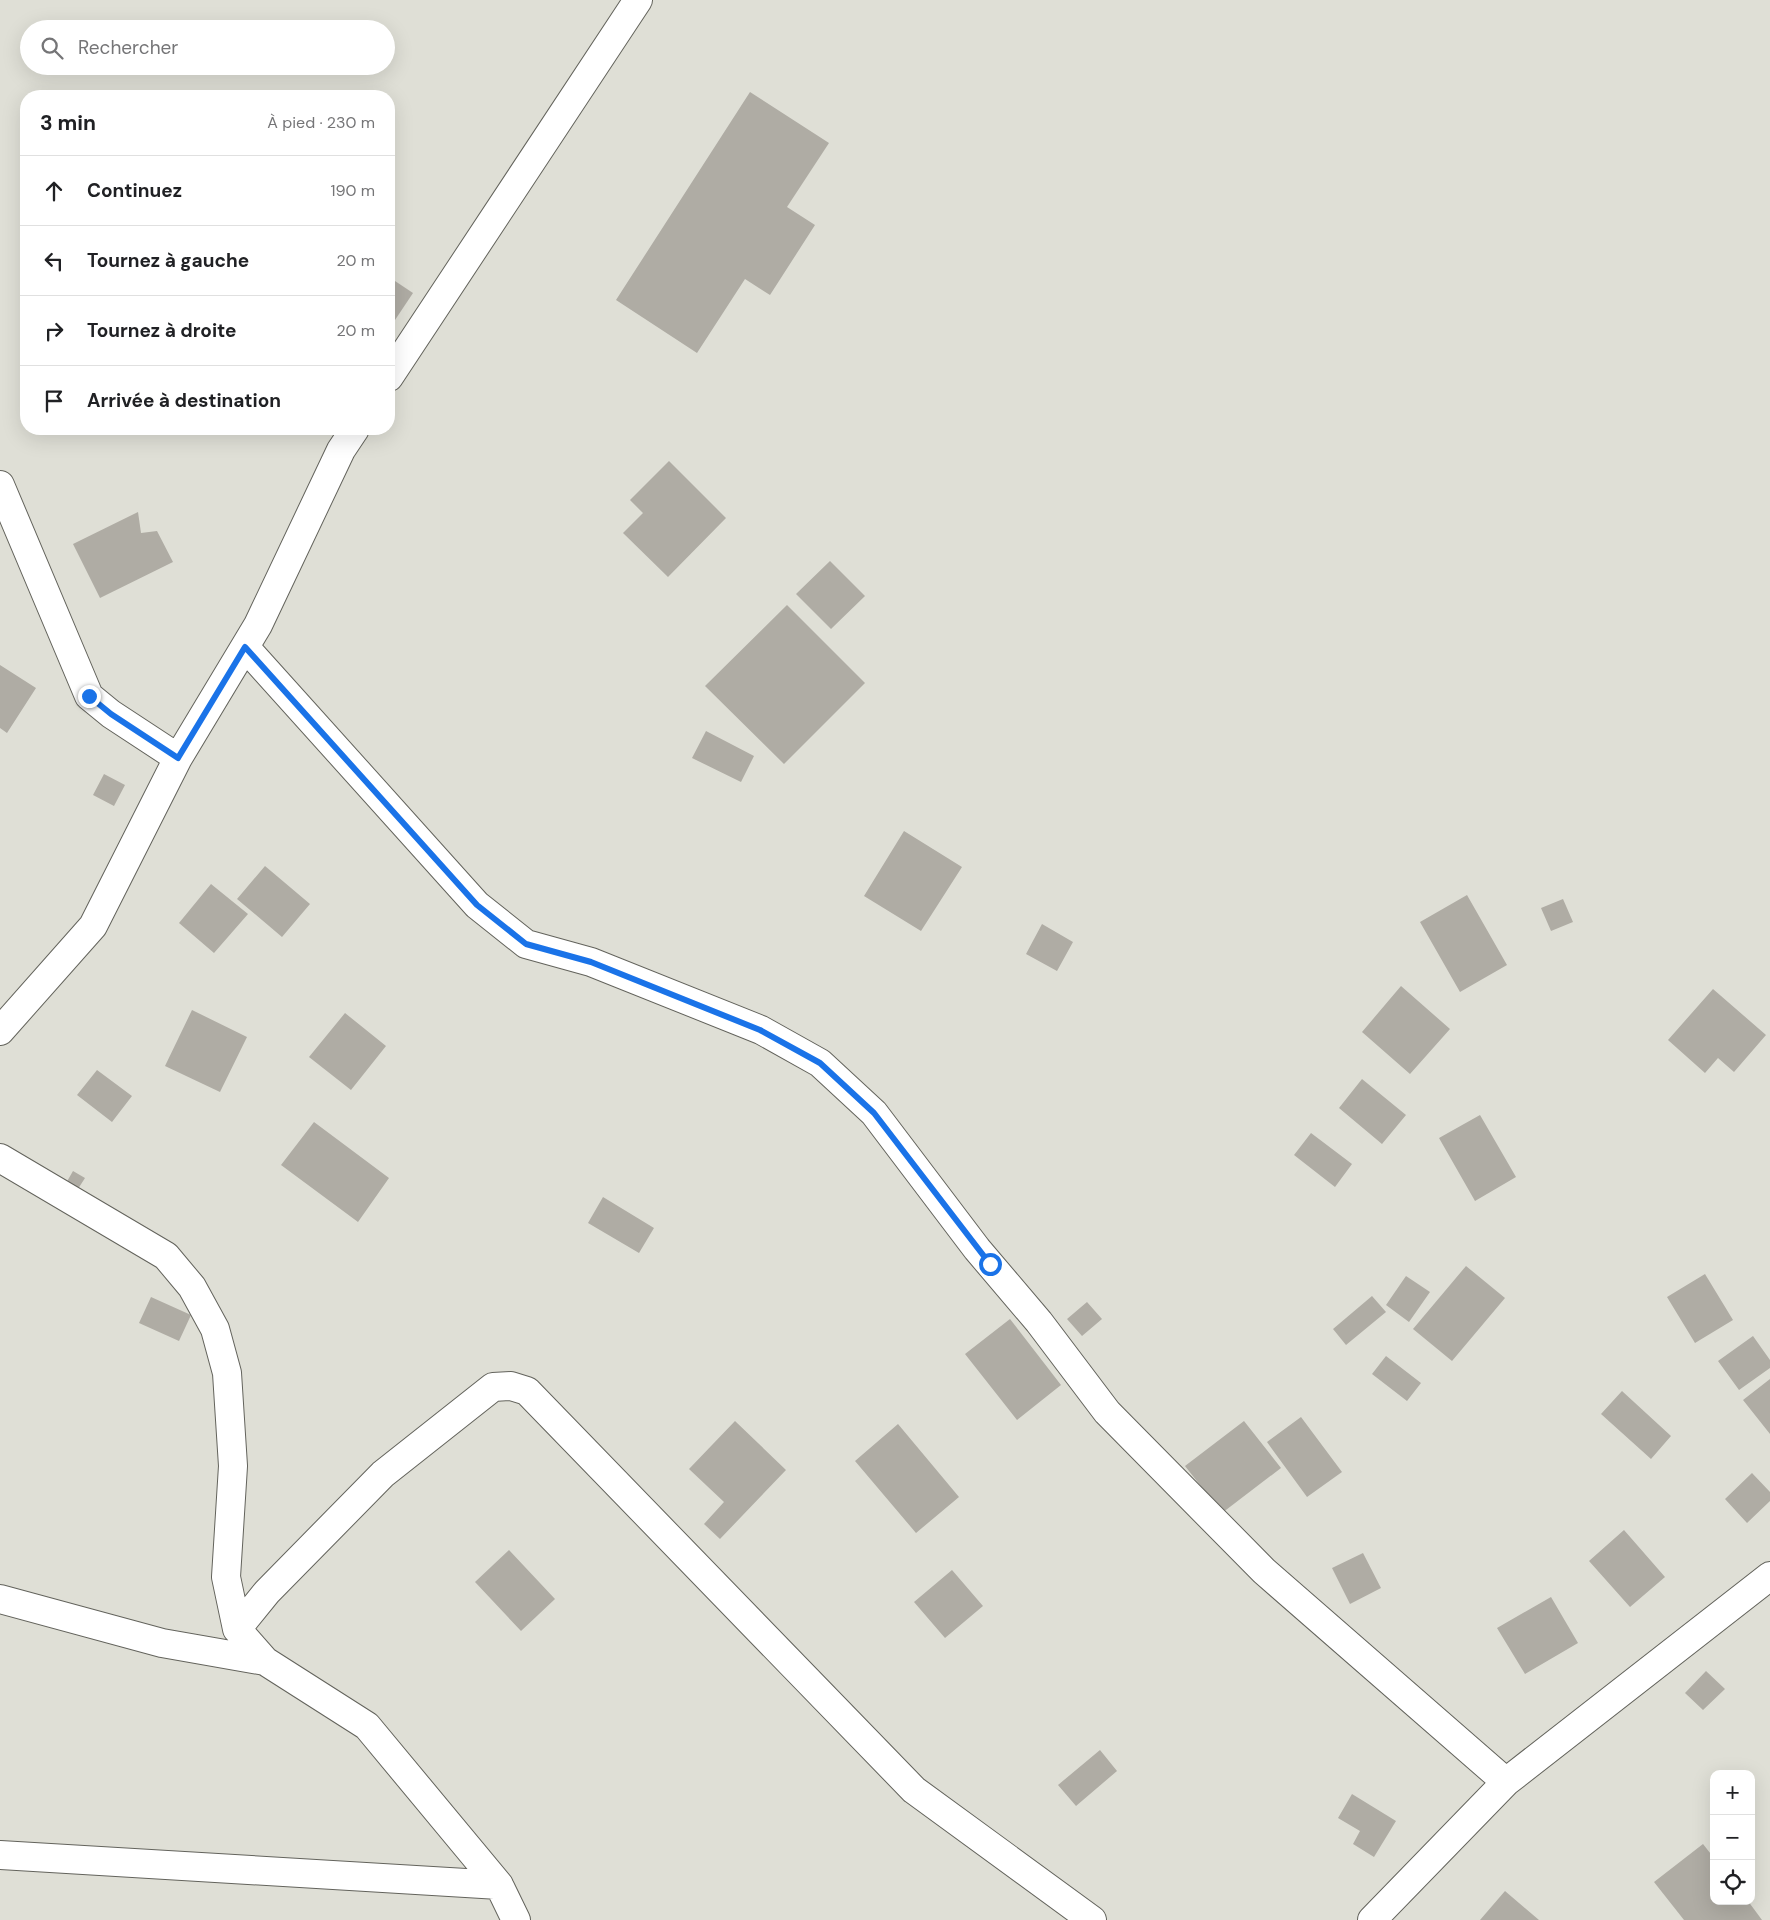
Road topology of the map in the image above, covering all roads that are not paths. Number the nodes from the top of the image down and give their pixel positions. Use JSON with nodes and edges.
{"nodes":[{"id":1,"x":638,"y":0,"type":"edge"},
{"id":2,"x":395,"y":368,"type":"edge"},
{"id":3,"x":351,"y":435,"type":"edge"},
{"id":4,"x":0,"y":485,"type":"edge"},
{"id":5,"x":245,"y":647,"type":"junction"},
{"id":6,"x":178,"y":758,"type":"junction"},
{"id":7,"x":0,"y":1031,"type":"edge"},
{"id":8,"x":0,"y":1158,"type":"edge"},
{"id":9,"x":1770,"y":1576,"type":"edge"},
{"id":10,"x":0,"y":1599,"type":"edge"},
{"id":11,"x":237,"y":1629,"type":"junction"},
{"id":12,"x":265,"y":1660,"type":"junction"},
{"id":13,"x":1506,"y":1782,"type":"junction"},
{"id":14,"x":0,"y":1855,"type":"edge"},
{"id":15,"x":499,"y":1886,"type":"junction"},
{"id":16,"x":516,"y":1920,"type":"edge"},
{"id":17,"x":1092,"y":1920,"type":"edge"},
{"id":18,"x":1372,"y":1920,"type":"edge"}],
"edges":[{"from":1,"to":2,"type":"street"},
{"from":3,"to":5,"type":"street"},
{"from":4,"to":6,"type":"street"},
{"from":5,"to":6,"type":"street"},
{"from":5,"to":13,"type":"street"},
{"from":6,"to":7,"type":"street"},
{"from":8,"to":11,"type":"street"},
{"from":9,"to":13,"type":"street"},
{"from":10,"to":12,"type":"street"},
{"from":11,"to":12,"type":"street"},
{"from":11,"to":17,"type":"street"},
{"from":12,"to":15,"type":"street"},
{"from":13,"to":18,"type":"street"},
{"from":14,"to":15,"type":"street"},
{"from":15,"to":16,"type":"street"}]}
